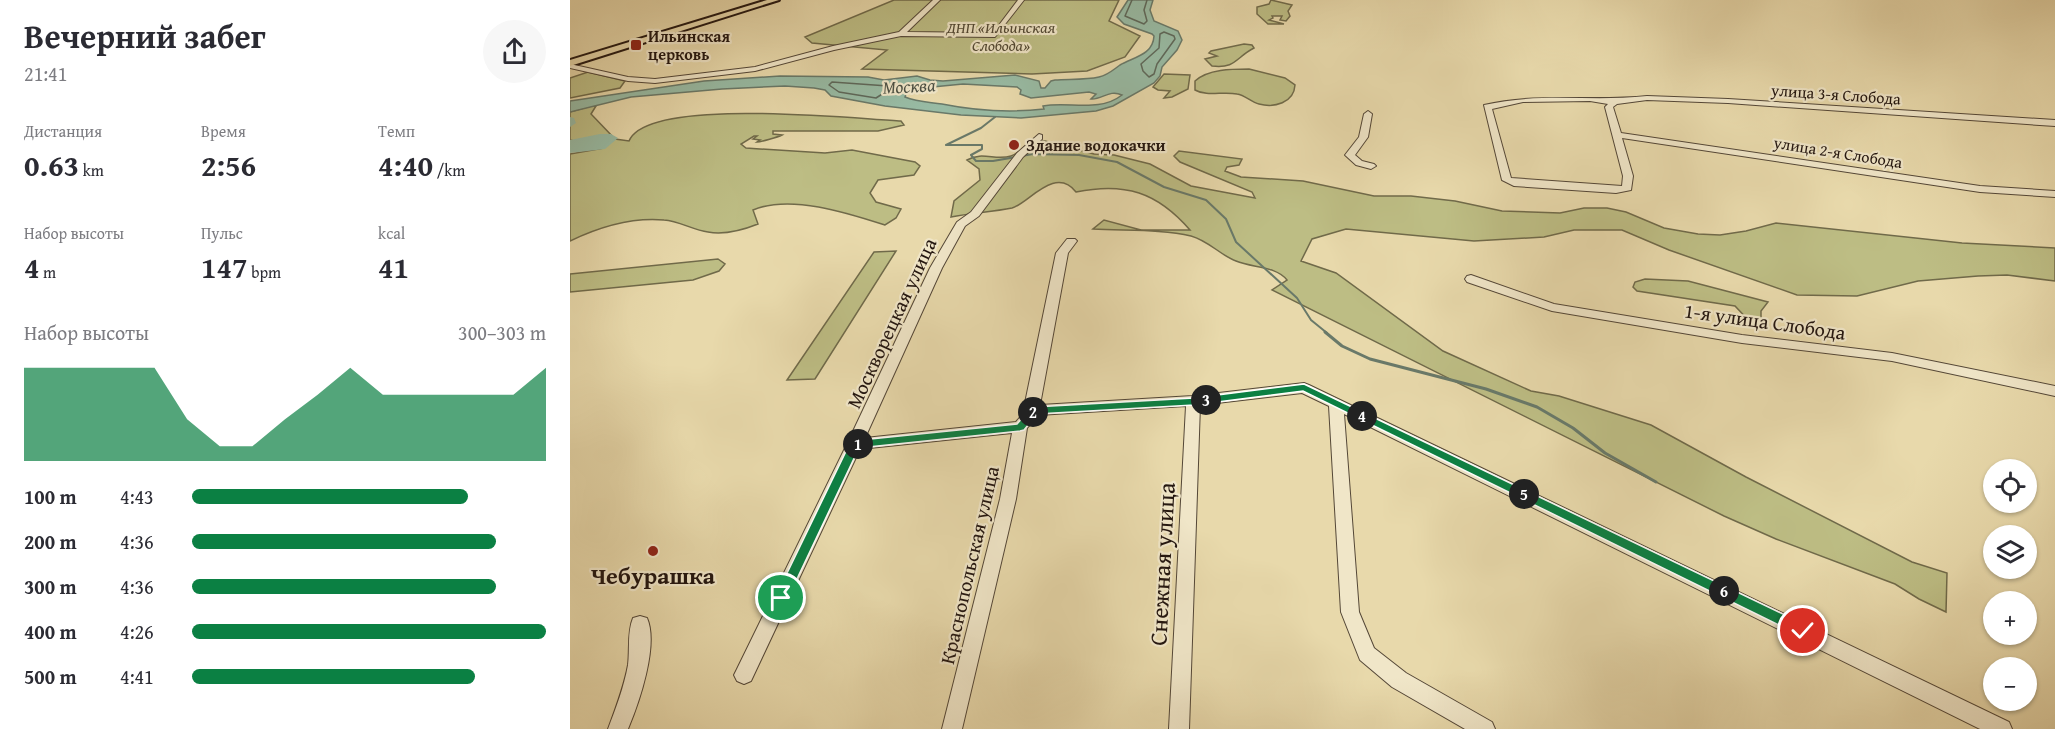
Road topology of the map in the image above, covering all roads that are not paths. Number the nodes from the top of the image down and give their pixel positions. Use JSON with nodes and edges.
{"nodes":[{"id":1,"x":775,"y":0,"type":"edge"},
{"id":2,"x":938,"y":0,"type":"edge"},
{"id":3,"x":1021,"y":0,"type":"edge"},
{"id":4,"x":901,"y":34,"type":"junction"},
{"id":5,"x":570,"y":64,"type":"edge"},
{"id":6,"x":1614,"y":102,"type":"junction"},
{"id":7,"x":1368,"y":114,"type":"dead end"},
{"id":8,"x":2055,"y":123,"type":"edge"},
{"id":9,"x":1617,"y":135,"type":"junction"},
{"id":10,"x":1039,"y":137,"type":"dead end"},
{"id":11,"x":1371,"y":166,"type":"dead end"},
{"id":12,"x":2055,"y":194,"type":"edge"},
{"id":13,"x":1071,"y":241,"type":"dead end"},
{"id":14,"x":1472,"y":279,"type":"dead end"},
{"id":15,"x":2055,"y":391,"type":"edge"},
{"id":16,"x":1194,"y":401,"type":"junction"},
{"id":17,"x":1336,"y":403,"type":"junction"},
{"id":18,"x":1034,"y":410,"type":"junction"},
{"id":19,"x":1020,"y":427,"type":"junction"},
{"id":20,"x":855,"y":444,"type":"junction"},
{"id":21,"x":640,"y":624,"type":"dead end"},
{"id":22,"x":744,"y":675,"type":"dead end"},
{"id":23,"x":618,"y":729,"type":"edge"},
{"id":24,"x":952,"y":729,"type":"edge"},
{"id":25,"x":1179,"y":729,"type":"edge"},
{"id":26,"x":1485,"y":729,"type":"edge"},
{"id":27,"x":2002,"y":729,"type":"edge"}],
"edges":[{"from":1,"to":5,"type":"main road"},
{"from":2,"to":4,"type":"street"},
{"from":3,"to":4,"type":"street"},
{"from":4,"to":5,"type":"street"},
{"from":6,"to":8,"type":"street","name":"улица 3-я Слобода"},
{"from":6,"to":9,"type":"street"},
{"from":6,"to":9,"type":"street","name":"улица 3-я Слобода"},
{"from":7,"to":11,"type":"street"},
{"from":9,"to":12,"type":"street","name":"улица 2-я Слобода"},
{"from":10,"to":20,"type":"street","name":"Москворецкая улица"},
{"from":13,"to":18,"type":"street"},
{"from":14,"to":15,"type":"street","name":"1-я улица Слобода"},
{"from":16,"to":17,"type":"street"},
{"from":16,"to":18,"type":"street"},
{"from":16,"to":25,"type":"street","name":"Снежная улица"},
{"from":17,"to":26,"type":"street"},
{"from":17,"to":27,"type":"street"},
{"from":18,"to":19,"type":"street"},
{"from":19,"to":20,"type":"street"},
{"from":19,"to":24,"type":"street","name":"Краснопольская улица"},
{"from":20,"to":22,"type":"street","name":"Москворецкая улица"},
{"from":21,"to":23,"type":"street"}]}
